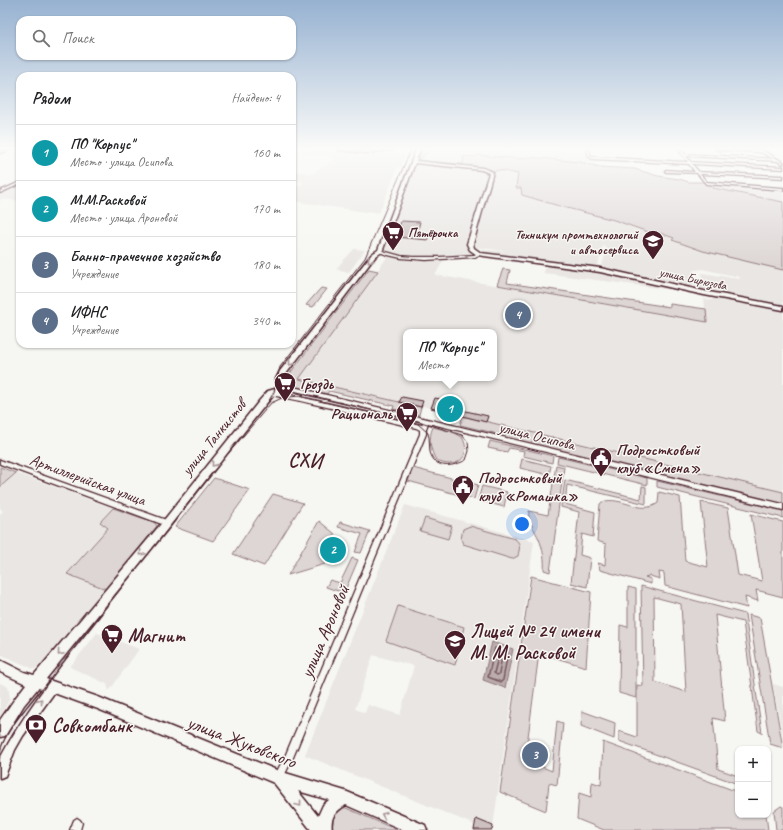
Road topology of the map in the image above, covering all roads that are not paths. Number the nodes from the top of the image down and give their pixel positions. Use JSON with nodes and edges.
{"nodes":[{"id":1,"x":9,"y":188,"type":"edge"},
{"id":2,"x":404,"y":188,"type":"edge"},
{"id":3,"x":487,"y":188,"type":"edge"},
{"id":4,"x":765,"y":188,"type":"edge"},
{"id":5,"x":783,"y":189,"type":"edge"},
{"id":6,"x":0,"y":192,"type":"edge"},
{"id":7,"x":380,"y":251,"type":"junction"},
{"id":8,"x":479,"y":254,"type":"junction"},
{"id":9,"x":783,"y":308,"type":"edge"},
{"id":10,"x":277,"y":391,"type":"junction"},
{"id":11,"x":426,"y":421,"type":"junction"},
{"id":12,"x":422,"y":429,"type":"junction"},
{"id":13,"x":0,"y":462,"type":"edge"},
{"id":14,"x":783,"y":507,"type":"edge"},
{"id":15,"x":167,"y":523,"type":"junction"},
{"id":16,"x":0,"y":666,"type":"edge"},
{"id":17,"x":36,"y":681,"type":"junction"},
{"id":18,"x":52,"y":686,"type":"junction"},
{"id":19,"x":0,"y":731,"type":"edge"},
{"id":20,"x":5,"y":746,"type":"edge"},
{"id":21,"x":0,"y":771,"type":"edge"},
{"id":22,"x":279,"y":778,"type":"junction"},
{"id":23,"x":345,"y":798,"type":"junction"},
{"id":24,"x":320,"y":830,"type":"edge"},
{"id":25,"x":325,"y":830,"type":"edge"},
{"id":26,"x":420,"y":830,"type":"edge"}],
"edges":[{"from":1,"to":6,"type":"street"},
{"from":2,"to":7,"type":"main road","name":"улица Танкистов"},
{"from":3,"to":8,"type":"main road","name":"улица Бирюзова"},
{"from":4,"to":5,"type":"street"},
{"from":7,"to":8,"type":"street","name":"улица Бирюзова"},
{"from":7,"to":10,"type":"main road","name":"улица Танкистов","one_way":true},
{"from":8,"to":9,"type":"main road","name":"улица Бирюзова"},
{"from":10,"to":11,"type":"street","name":"улица Осипова"},
{"from":10,"to":12,"type":"street"},
{"from":10,"to":15,"type":"main road","name":"улица Танкистов","one_way":true},
{"from":11,"to":12,"type":"street"},
{"from":11,"to":14,"type":"street","name":"улица Осипова"},
{"from":12,"to":22,"type":"street","name":"улица Ароновой"},
{"from":13,"to":15,"type":"street","name":"Артиллерийская улица"},
{"from":15,"to":17,"type":"main road","name":"улица Танкистов","one_way":true},
{"from":16,"to":17,"type":"main road","name":"улица Жуковского"},
{"from":17,"to":18,"type":"main road","name":"улица Жуковского"},
{"from":17,"to":19,"type":"main road","name":"улица Танкистов"},
{"from":20,"to":18,"type":"main road","one_way":true},
{"from":18,"to":22,"type":"main road","name":"улица Жуковского"},
{"from":20,"to":21,"type":"main road"},
{"from":22,"to":23,"type":"main road","name":"улица Жуковского"},
{"from":22,"to":24,"type":"main road","one_way":true},
{"from":23,"to":25,"type":"main road"},
{"from":26,"to":23,"type":"main road","name":"улица Жуковского","one_way":true}]}
